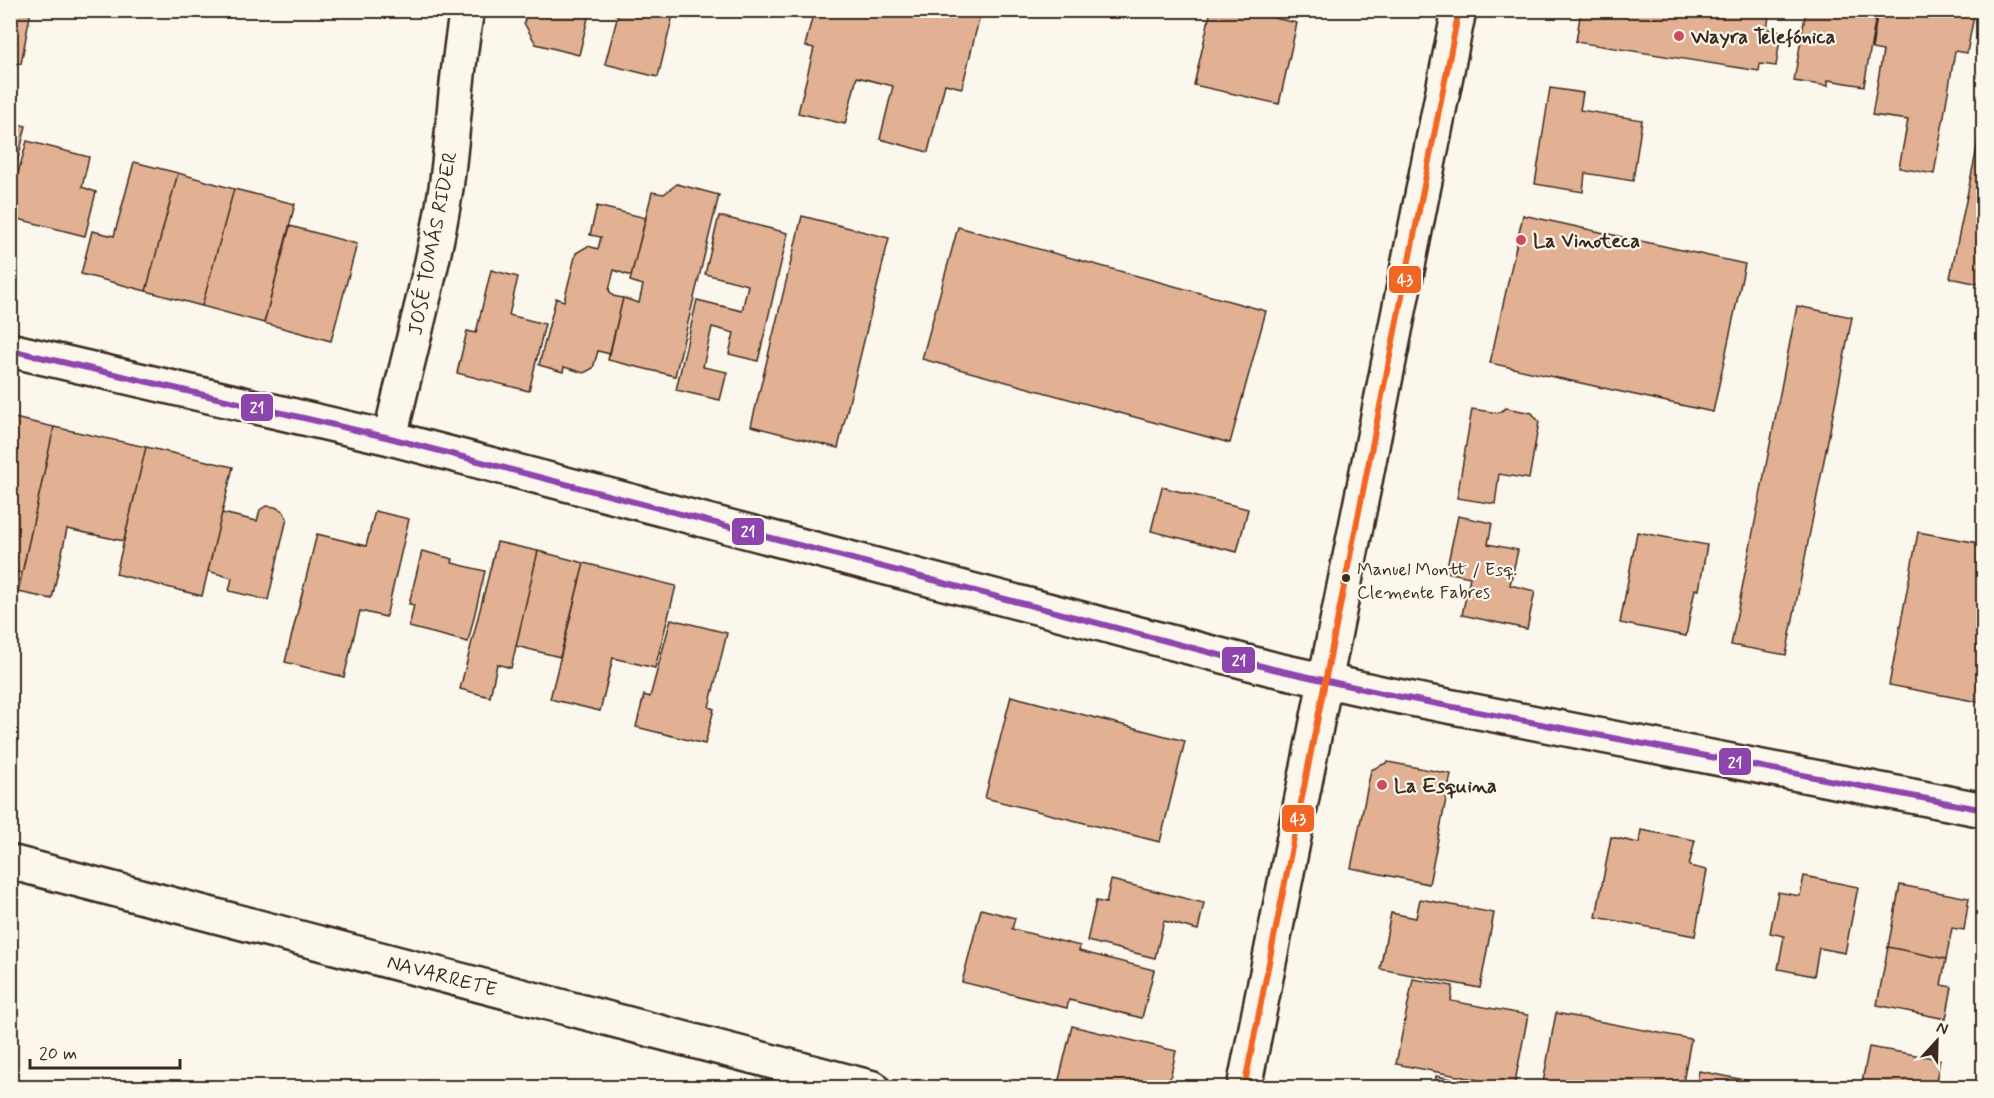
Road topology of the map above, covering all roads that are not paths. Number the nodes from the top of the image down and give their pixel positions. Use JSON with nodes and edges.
{"nodes":[{"id":1,"x":467,"y":10,"type":"edge"},
{"id":2,"x":1459,"y":10,"type":"edge"},
{"id":3,"x":10,"y":350,"type":"edge"},
{"id":4,"x":390,"y":438,"type":"junction"},
{"id":5,"x":1325,"y":680,"type":"junction"},
{"id":6,"x":1983,"y":810,"type":"edge"},
{"id":7,"x":10,"y":862,"type":"edge"},
{"id":8,"x":873,"y":1088,"type":"edge"},
{"id":9,"x":1244,"y":1088,"type":"edge"}],
"edges":[{"from":1,"to":4,"type":"street","name":"JOSÉ TOMÁS RIDER"},
{"from":2,"to":5,"type":"street"},
{"from":3,"to":4,"type":"street"},
{"from":4,"to":5,"type":"street"},
{"from":5,"to":6,"type":"street"},
{"from":5,"to":9,"type":"street"},
{"from":7,"to":8,"type":"street","name":"NAVARRETE"}]}
